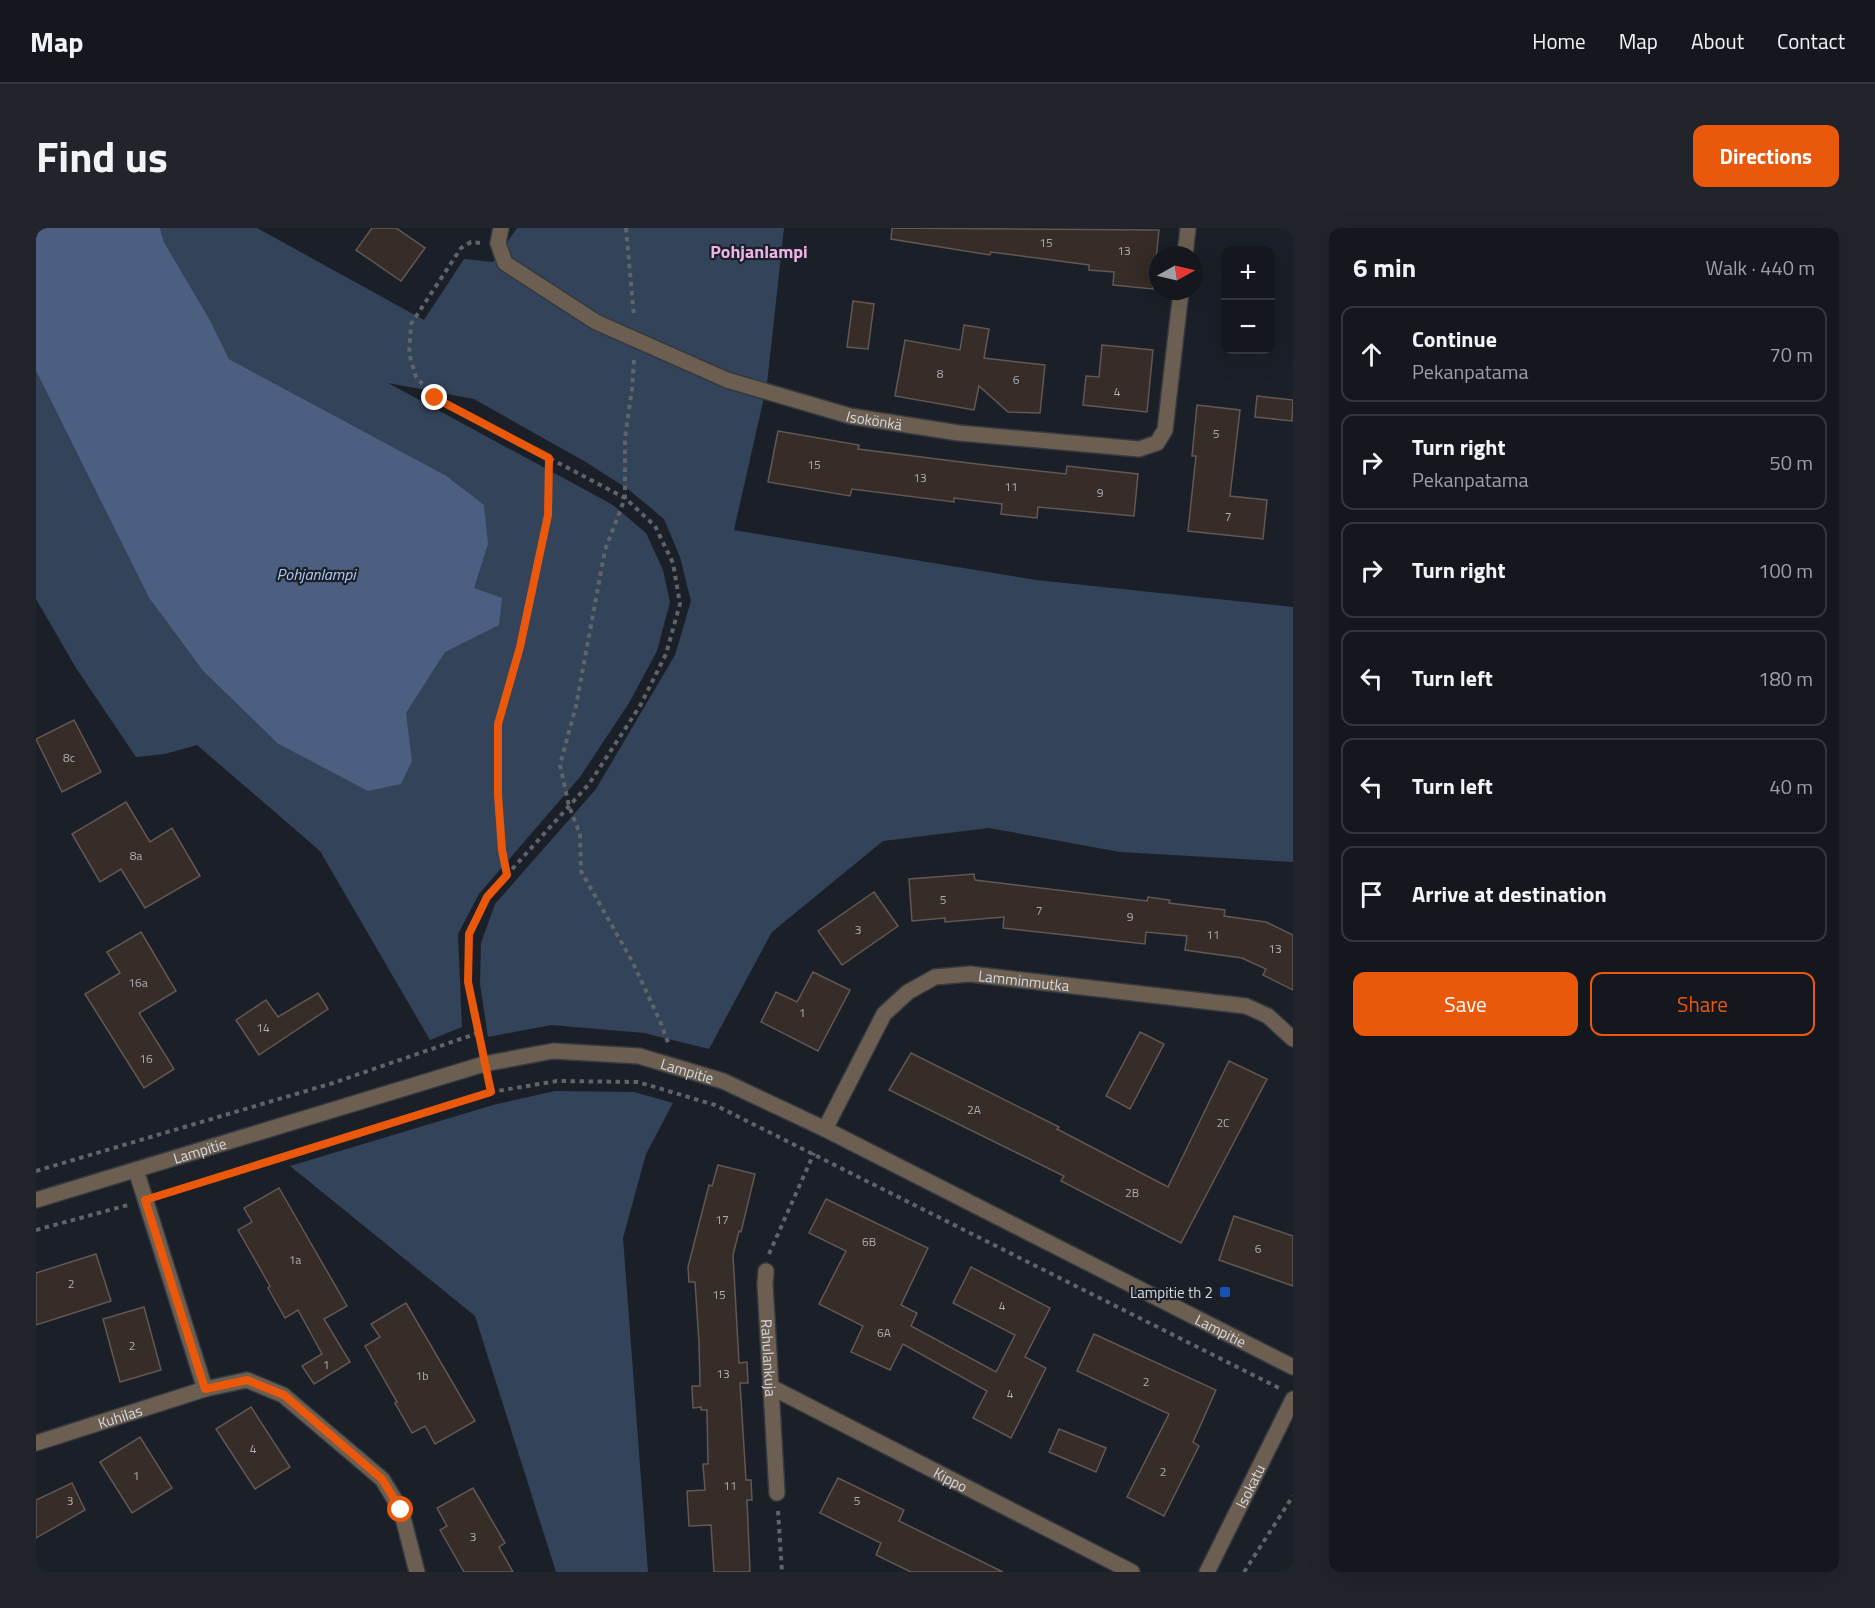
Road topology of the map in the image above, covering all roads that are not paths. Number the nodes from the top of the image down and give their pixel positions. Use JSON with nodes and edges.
{"nodes":[{"id":1,"x":1188,"y":228,"type":"edge"},
{"id":2,"x":500,"y":236,"type":"edge"},
{"id":3,"x":1186,"y":246,"type":"edge"},
{"id":4,"x":1180,"y":300,"type":"edge"},
{"id":5,"x":1293,"y":1039,"type":"edge"},
{"id":6,"x":825,"y":1129,"type":"junction"},
{"id":7,"x":136,"y":1170,"type":"junction"},
{"id":8,"x":36,"y":1200,"type":"edge"},
{"id":9,"x":766,"y":1271,"type":"road end"},
{"id":10,"x":1293,"y":1367,"type":"edge"},
{"id":11,"x":771,"y":1387,"type":"junction"},
{"id":12,"x":205,"y":1389,"type":"junction"},
{"id":13,"x":1288,"y":1395,"type":"edge"},
{"id":14,"x":36,"y":1443,"type":"edge"},
{"id":15,"x":777,"y":1493,"type":"road end"},
{"id":16,"x":417,"y":1572,"type":"edge"},
{"id":17,"x":1132,"y":1572,"type":"edge"},
{"id":18,"x":1207,"y":1572,"type":"edge"}],
"edges":[{"from":1,"to":3,"type":"street"},
{"from":2,"to":4,"type":"street","name":"Isokönkä"},
{"from":5,"to":6,"type":"street","name":"Lamminmutka"},
{"from":6,"to":7,"type":"street","name":"Lampitie"},
{"from":6,"to":10,"type":"street","name":"Lampitie"},
{"from":7,"to":8,"type":"street","name":"Lampitie"},
{"from":7,"to":12,"type":"street"},
{"from":9,"to":11,"type":"street","name":"Rahulankuja"},
{"from":11,"to":15,"type":"street","name":"Rahulankuja"},
{"from":11,"to":17,"type":"street","name":"Kippo"},
{"from":12,"to":14,"type":"street","name":"Kuhilas"},
{"from":12,"to":16,"type":"street","name":"Kuhilas"},
{"from":13,"to":18,"type":"street","name":"Isokatu"}]}
